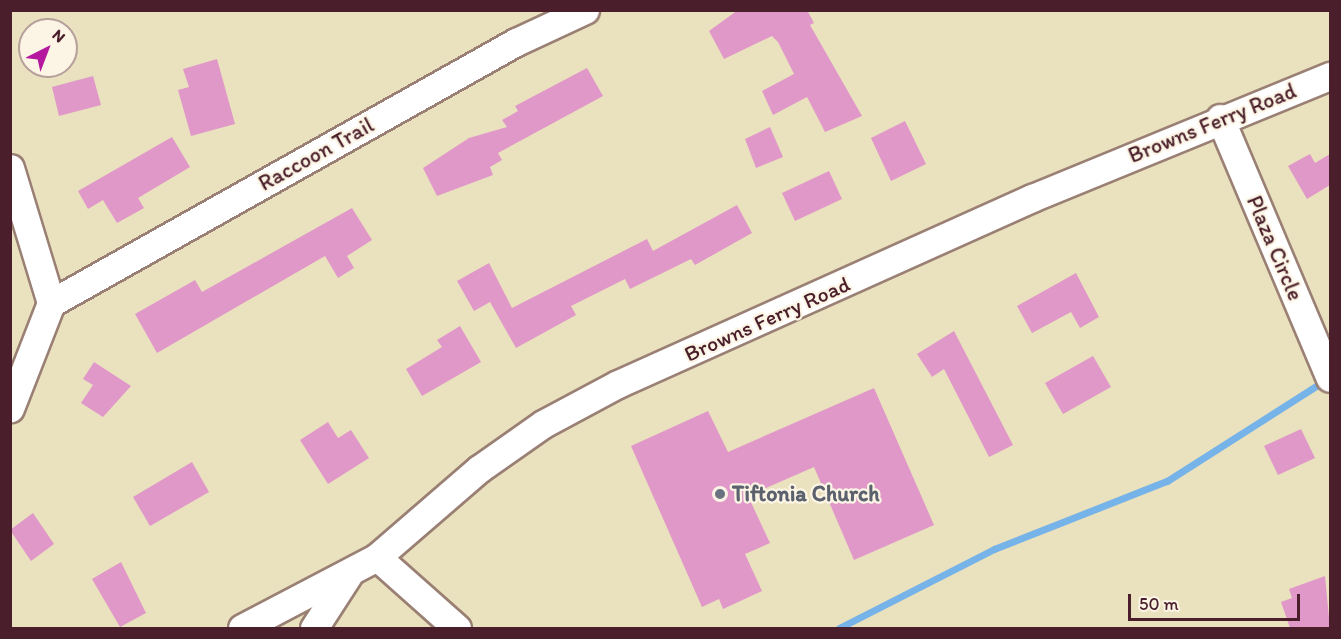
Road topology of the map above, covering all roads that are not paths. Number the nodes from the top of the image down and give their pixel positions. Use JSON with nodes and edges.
{"nodes":[{"id":1,"x":585,"y":10,"type":"edge"},
{"id":2,"x":1330,"y":76,"type":"edge"},
{"id":3,"x":1220,"y":118,"type":"junction"},
{"id":4,"x":10,"y":168,"type":"edge"},
{"id":5,"x":51,"y":303,"type":"junction"},
{"id":6,"x":1330,"y":378,"type":"edge"},
{"id":7,"x":10,"y":408,"type":"edge"},
{"id":8,"x":376,"y":557,"type":"junction"},
{"id":9,"x":351,"y":572,"type":"junction"},
{"id":10,"x":242,"y":628,"type":"edge"},
{"id":11,"x":314,"y":628,"type":"edge"},
{"id":12,"x":457,"y":628,"type":"edge"}],
"edges":[{"from":1,"to":5,"type":"street","name":"Raccoon Trail"},
{"from":2,"to":3,"type":"street","name":"Browns Ferry Road"},
{"from":3,"to":6,"type":"street","name":"Plaza Circle"},
{"from":3,"to":8,"type":"street","name":"Browns Ferry Road"},
{"from":4,"to":5,"type":"street"},
{"from":5,"to":7,"type":"street"},
{"from":8,"to":9,"type":"street","name":"Browns Ferry Road"},
{"from":8,"to":12,"type":"street"},
{"from":9,"to":10,"type":"street","name":"Browns Ferry Road"},
{"from":9,"to":11,"type":"street"}]}
